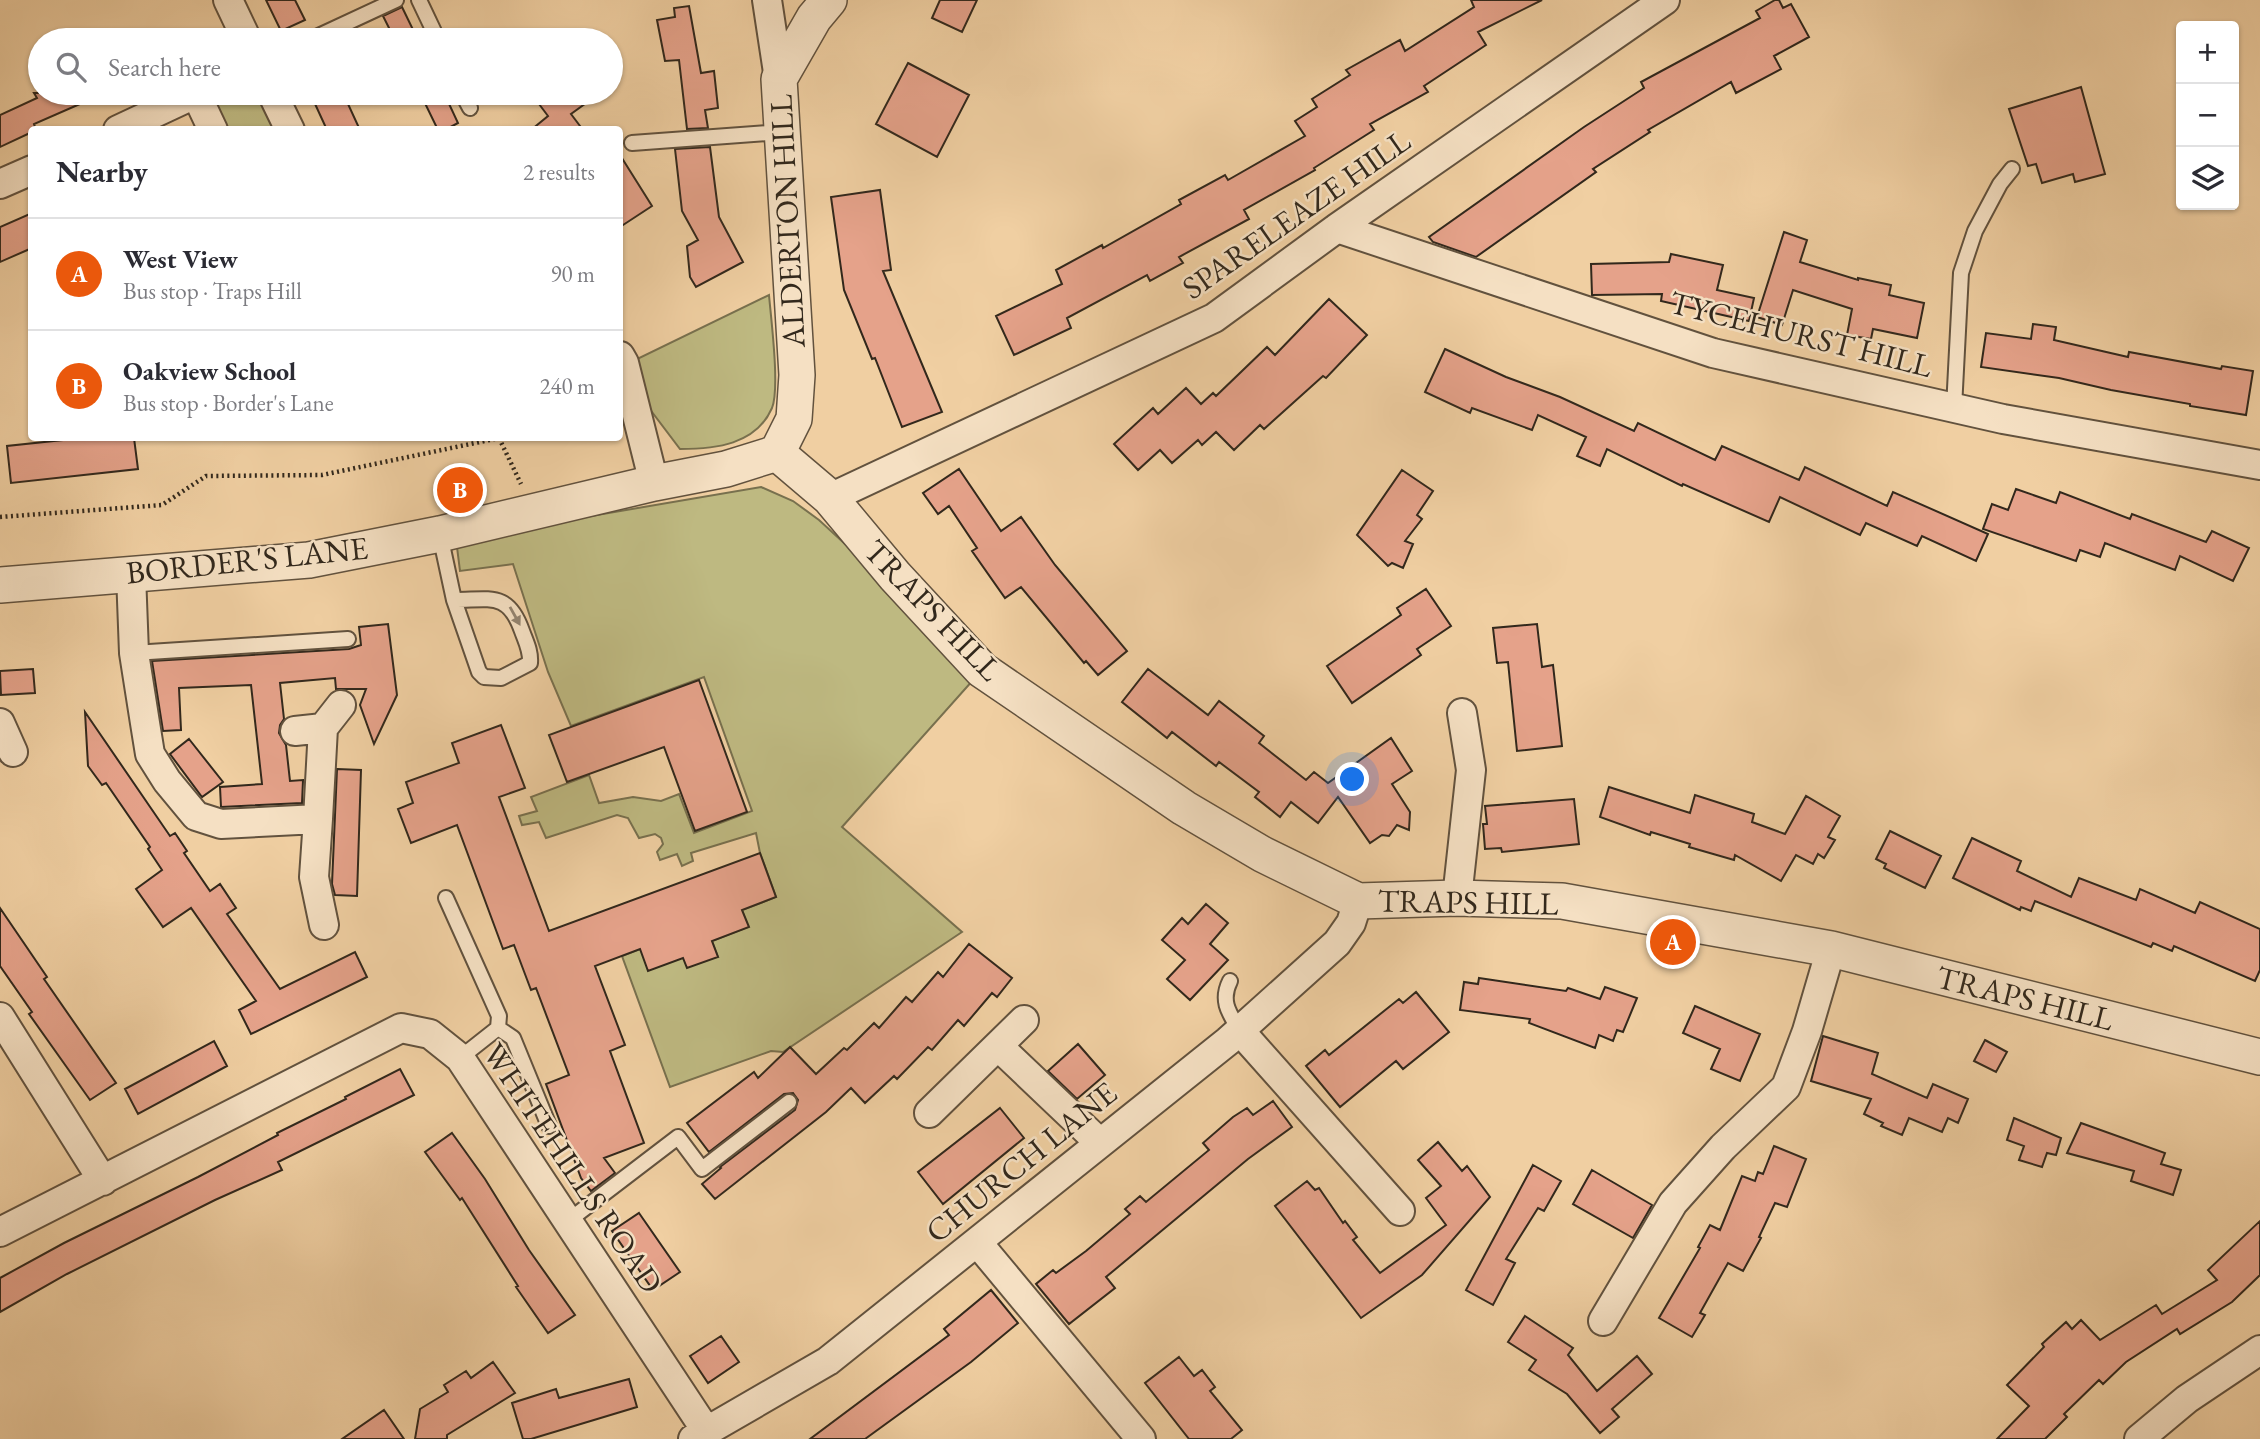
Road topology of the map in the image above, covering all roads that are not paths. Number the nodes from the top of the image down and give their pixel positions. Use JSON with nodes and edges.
{"nodes":[{"id":1,"x":228,"y":0,"type":"edge"},
{"id":2,"x":396,"y":0,"type":"edge"},
{"id":3,"x":419,"y":0,"type":"edge"},
{"id":4,"x":767,"y":0,"type":"edge"},
{"id":5,"x":829,"y":0,"type":"edge"},
{"id":6,"x":1665,"y":0,"type":"edge"},
{"id":7,"x":241,"y":28,"type":"edge"},
{"id":8,"x":336,"y":28,"type":"edge"},
{"id":9,"x":432,"y":28,"type":"edge"},
{"id":10,"x":779,"y":79,"type":"junction"},
{"id":11,"x":171,"y":105,"type":"edge"},
{"id":12,"x":202,"y":105,"type":"edge"},
{"id":13,"x":278,"y":105,"type":"edge"},
{"id":14,"x":469,"y":105,"type":"edge"},
{"id":15,"x":470,"y":108,"type":"dead end"},
{"id":16,"x":127,"y":126,"type":"edge"},
{"id":17,"x":211,"y":126,"type":"edge"},
{"id":18,"x":288,"y":126,"type":"edge"},
{"id":19,"x":782,"y":132,"type":"junction"},
{"id":20,"x":632,"y":143,"type":"dead end"},
{"id":21,"x":2012,"y":169,"type":"dead end"},
{"id":22,"x":28,"y":172,"type":"edge"},
{"id":23,"x":0,"y":184,"type":"edge"},
{"id":24,"x":1337,"y":228,"type":"junction"},
{"id":25,"x":623,"y":361,"type":"edge"},
{"id":26,"x":1954,"y":408,"type":"junction"},
{"id":27,"x":777,"y":453,"type":"junction"},
{"id":28,"x":2260,"y":465,"type":"edge"},
{"id":29,"x":654,"y":483,"type":"junction"},
{"id":30,"x":830,"y":498,"type":"junction"},
{"id":31,"x":440,"y":534,"type":"junction"},
{"id":32,"x":131,"y":574,"type":"junction"},
{"id":33,"x":0,"y":585,"type":"edge"},
{"id":34,"x":454,"y":600,"type":"junction"},
{"id":35,"x":348,"y":639,"type":"dead end"},
{"id":36,"x":134,"y":653,"type":"junction"},
{"id":37,"x":341,"y":705,"type":"dead end"},
{"id":38,"x":1462,"y":713,"type":"dead end"},
{"id":39,"x":0,"y":723,"type":"edge"},
{"id":40,"x":13,"y":752,"type":"dead end"},
{"id":41,"x":318,"y":819,"type":"junction"},
{"id":42,"x":446,"y":898,"type":"dead end"},
{"id":43,"x":1457,"y":898,"type":"junction"},
{"id":44,"x":1359,"y":901,"type":"junction"},
{"id":45,"x":324,"y":925,"type":"dead end"},
{"id":46,"x":1831,"y":949,"type":"junction"},
{"id":47,"x":1230,"y":981,"type":"dead end"},
{"id":48,"x":0,"y":1017,"type":"edge"},
{"id":49,"x":1024,"y":1020,"type":"dead end"},
{"id":50,"x":498,"y":1028,"type":"junction"},
{"id":51,"x":1240,"y":1031,"type":"junction"},
{"id":52,"x":998,"y":1046,"type":"junction"},
{"id":53,"x":2260,"y":1057,"type":"edge"},
{"id":54,"x":460,"y":1058,"type":"junction"},
{"id":55,"x":789,"y":1102,"type":"dead end"},
{"id":56,"x":929,"y":1112,"type":"dead end"},
{"id":57,"x":549,"y":1126,"type":"dead end"},
{"id":58,"x":1100,"y":1143,"type":"junction"},
{"id":59,"x":103,"y":1181,"type":"junction"},
{"id":60,"x":1400,"y":1211,"type":"dead end"},
{"id":61,"x":568,"y":1221,"type":"junction"},
{"id":62,"x":0,"y":1232,"type":"edge"},
{"id":63,"x":977,"y":1242,"type":"junction"},
{"id":64,"x":1603,"y":1321,"type":"dead end"},
{"id":65,"x":2260,"y":1350,"type":"edge"},
{"id":66,"x":700,"y":1436,"type":"edge"},
{"id":67,"x":1141,"y":1439,"type":"edge"},
{"id":68,"x":2139,"y":1439,"type":"edge"}],
"edges":[{"from":1,"to":7,"type":"street"},
{"from":2,"to":8,"type":"lane"},
{"from":3,"to":9,"type":"lane"},
{"from":4,"to":10,"type":"street"},
{"from":5,"to":10,"type":"street","name":"ALDERTON HILL"},
{"from":6,"to":24,"type":"street","name":"SPARELEAZE HILL"},
{"from":10,"to":19,"type":"street","name":"ALDERTON HILL"},
{"from":11,"to":16,"type":"street"},
{"from":12,"to":17,"type":"street"},
{"from":13,"to":18,"type":"street"},
{"from":14,"to":15,"type":"lane"},
{"from":19,"to":20,"type":"lane"},
{"from":19,"to":27,"type":"street","name":"ALDERTON HILL"},
{"from":21,"to":26,"type":"lane"},
{"from":22,"to":23,"type":"street"},
{"from":24,"to":26,"type":"street","name":"TYCEHURST HILL"},
{"from":24,"to":30,"type":"street","name":"SPARELEAZE HILL"},
{"from":25,"to":29,"type":"street"},
{"from":26,"to":28,"type":"street","name":"TYCEHURST HILL"},
{"from":27,"to":29,"type":"street","name":"BORDER'S LANE"},
{"from":27,"to":30,"type":"street","name":"TRAPS HILL"},
{"from":29,"to":31,"type":"street","name":"BORDER'S LANE"},
{"from":30,"to":44,"type":"street","name":"TRAPS HILL"},
{"from":31,"to":32,"type":"street","name":"BORDER'S LANE"},
{"from":31,"to":34,"type":"lane"},
{"from":32,"to":33,"type":"street","name":"BORDER'S LANE"},
{"from":32,"to":36,"type":"street"},
{"from":34,"to":34,"type":"lane","one_way":true},
{"from":35,"to":36,"type":"lane"},
{"from":36,"to":41,"type":"street"},
{"from":37,"to":41,"type":"street"},
{"from":38,"to":43,"type":"street"},
{"from":39,"to":40,"type":"street"},
{"from":41,"to":45,"type":"street"},
{"from":42,"to":50,"type":"lane"},
{"from":43,"to":44,"type":"street","name":"TRAPS HILL"},
{"from":43,"to":46,"type":"street","name":"TRAPS HILL"},
{"from":44,"to":51,"type":"street","name":"CHURCH LANE"},
{"from":46,"to":53,"type":"street","name":"TRAPS HILL"},
{"from":46,"to":64,"type":"street"},
{"from":47,"to":51,"type":"lane"},
{"from":48,"to":59,"type":"street"},
{"from":49,"to":52,"type":"street"},
{"from":50,"to":54,"type":"lane"},
{"from":50,"to":57,"type":"lane"},
{"from":51,"to":58,"type":"street","name":"CHURCH LANE"},
{"from":51,"to":60,"type":"street"},
{"from":52,"to":56,"type":"street"},
{"from":52,"to":58,"type":"street"},
{"from":54,"to":59,"type":"street","name":"WHITEHILLS ROAD"},
{"from":54,"to":61,"type":"street","name":"WHITEHILLS ROAD"},
{"from":55,"to":61,"type":"lane"},
{"from":58,"to":63,"type":"street","name":"CHURCH LANE"},
{"from":59,"to":62,"type":"street","name":"WHITEHILLS ROAD"},
{"from":61,"to":66,"type":"street","name":"WHITEHILLS ROAD"},
{"from":63,"to":66,"type":"street","name":"CHURCH LANE"},
{"from":63,"to":67,"type":"street"},
{"from":65,"to":68,"type":"street"}]}
